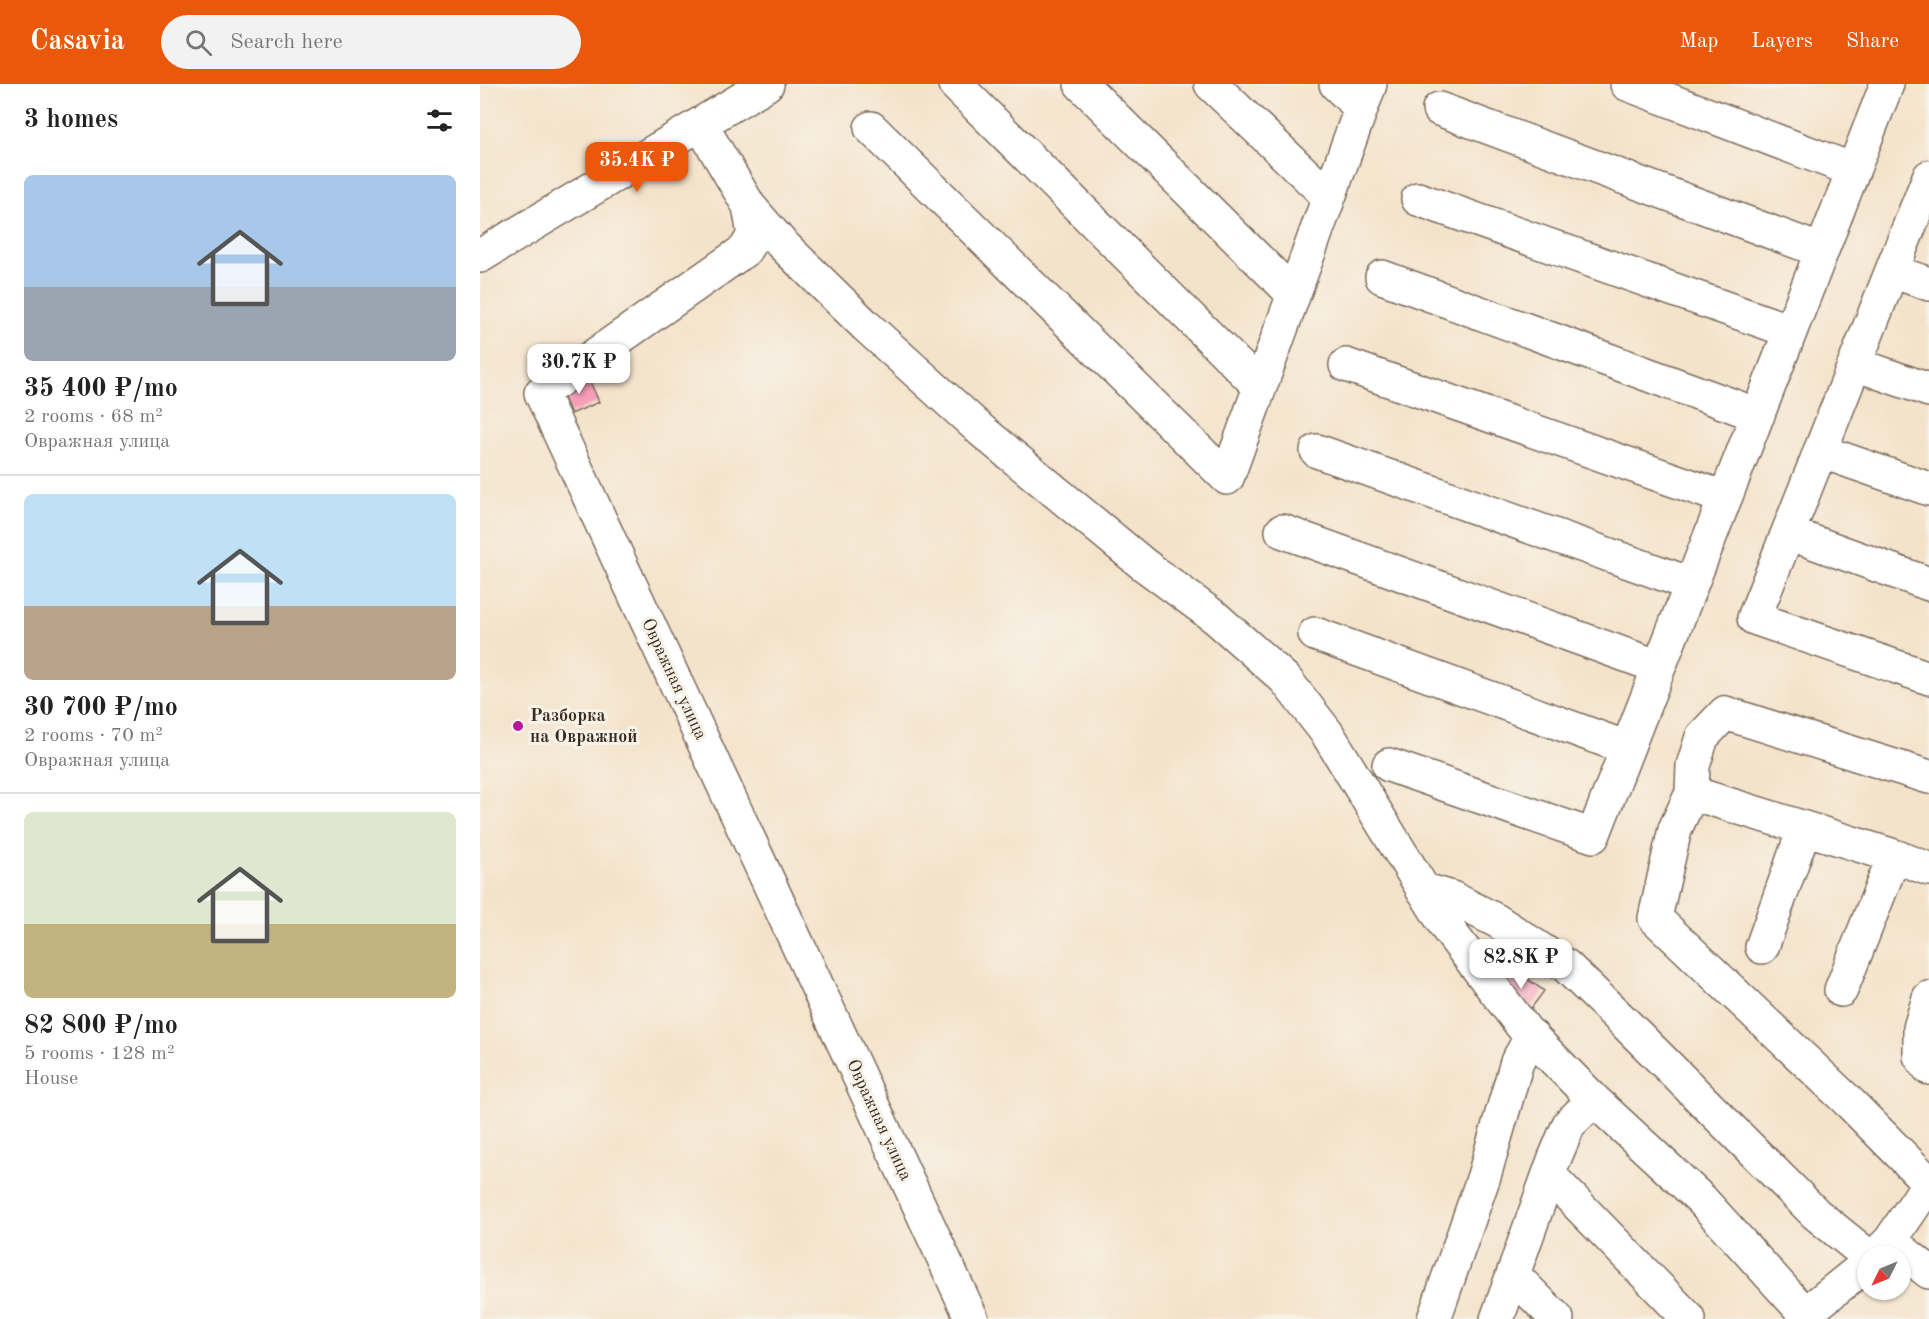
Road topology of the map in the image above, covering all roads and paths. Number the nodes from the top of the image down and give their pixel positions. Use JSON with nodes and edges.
{"nodes":[{"id":1,"x":766,"y":84,"type":"edge"},
{"id":2,"x":955,"y":84,"type":"edge"},
{"id":3,"x":1081,"y":84,"type":"edge"},
{"id":4,"x":1211,"y":84,"type":"edge"},
{"id":5,"x":1336,"y":84,"type":"edge"},
{"id":6,"x":1627,"y":84,"type":"edge"},
{"id":7,"x":1884,"y":85,"type":"edge"},
{"id":8,"x":1365,"y":96,"type":"edge"},
{"id":9,"x":1439,"y":109,"type":"dead end"},
{"id":10,"x":701,"y":125,"type":"junction"},
{"id":11,"x":871,"y":128,"type":"dead end"},
{"id":12,"x":1853,"y":170,"type":"junction"},
{"id":13,"x":1928,"y":184,"type":"edge"},
{"id":14,"x":1329,"y":197,"type":"junction"},
{"id":15,"x":1418,"y":199,"type":"dead end"},
{"id":16,"x":749,"y":206,"type":"junction"},
{"id":17,"x":1822,"y":250,"type":"junction"},
{"id":18,"x":480,"y":256,"type":"edge"},
{"id":19,"x":1892,"y":271,"type":"junction"},
{"id":20,"x":1382,"y":277,"type":"dead end"},
{"id":21,"x":1929,"y":284,"type":"edge"},
{"id":22,"x":1293,"y":294,"type":"junction"},
{"id":23,"x":1790,"y":331,"type":"junction"},
{"id":24,"x":1855,"y":364,"type":"junction"},
{"id":25,"x":1346,"y":365,"type":"dead end"},
{"id":26,"x":1260,"y":387,"type":"junction"},
{"id":27,"x":1929,"y":390,"type":"edge"},
{"id":28,"x":1758,"y":415,"type":"junction"},
{"id":29,"x":1317,"y":451,"type":"dead end"},
{"id":30,"x":1820,"y":451,"type":"junction"},
{"id":31,"x":1929,"y":489,"type":"edge"},
{"id":32,"x":1725,"y":498,"type":"junction"},
{"id":33,"x":1282,"y":531,"type":"dead end"},
{"id":34,"x":1788,"y":533,"type":"junction"},
{"id":35,"x":1691,"y":584,"type":"junction"},
{"id":36,"x":1929,"y":585,"type":"edge"},
{"id":37,"x":1315,"y":634,"type":"dead end"},
{"id":38,"x":1659,"y":667,"type":"junction"},
{"id":39,"x":1929,"y":678,"type":"edge"},
{"id":40,"x":1627,"y":748,"type":"junction"},
{"id":41,"x":1389,"y":765,"type":"dead end"},
{"id":42,"x":1929,"y":777,"type":"edge"},
{"id":43,"x":1692,"y":793,"type":"junction"},
{"id":44,"x":1804,"y":829,"type":"junction"},
{"id":45,"x":1894,"y":856,"type":"junction"},
{"id":46,"x":1929,"y":869,"type":"edge"},
{"id":47,"x":1422,"y":889,"type":"junction"},
{"id":48,"x":1762,"y":947,"type":"dead end"},
{"id":49,"x":1842,"y":990,"type":"dead end"},
{"id":50,"x":1929,"y":998,"type":"edge"},
{"id":51,"x":1532,"y":1036,"type":"junction"},
{"id":52,"x":1929,"y":1068,"type":"edge"},
{"id":53,"x":1594,"y":1100,"type":"junction"},
{"id":54,"x":1549,"y":1175,"type":"junction"},
{"id":55,"x":1929,"y":1183,"type":"edge"},
{"id":56,"x":1862,"y":1246,"type":"edge"},
{"id":57,"x":1882,"y":1246,"type":"edge"},
{"id":58,"x":1911,"y":1266,"type":"edge"},
{"id":59,"x":1857,"y":1271,"type":"edge"},
{"id":60,"x":1929,"y":1272,"type":"edge"},
{"id":61,"x":1513,"y":1275,"type":"junction"},
{"id":62,"x":1808,"y":1316,"type":"edge"},
{"id":63,"x":972,"y":1319,"type":"edge"},
{"id":64,"x":1434,"y":1319,"type":"edge"},
{"id":65,"x":1497,"y":1319,"type":"edge"},
{"id":66,"x":1557,"y":1319,"type":"edge"},
{"id":67,"x":1689,"y":1319,"type":"edge"}],
"edges":[{"from":1,"to":10,"type":"street"},
{"from":2,"to":26,"type":"street"},
{"from":3,"to":22,"type":"street"},
{"from":4,"to":14,"type":"street"},
{"from":5,"to":8,"type":"street"},
{"from":6,"to":12,"type":"street"},
{"from":7,"to":12,"type":"street"},
{"from":8,"to":14,"type":"street"},
{"from":9,"to":17,"type":"street"},
{"from":10,"to":16,"type":"street","name":"Овражная улица"},
{"from":10,"to":18,"type":"street"},
{"from":11,"to":26,"type":"street"},
{"from":12,"to":17,"type":"street"},
{"from":13,"to":19,"type":"street"},
{"from":14,"to":22,"type":"street"},
{"from":15,"to":23,"type":"street"},
{"from":16,"to":47,"type":"street"},
{"from":16,"to":63,"type":"street","name":"Овражная улица"},
{"from":17,"to":23,"type":"street"},
{"from":19,"to":21,"type":"street"},
{"from":19,"to":24,"type":"street"},
{"from":20,"to":28,"type":"street"},
{"from":22,"to":26,"type":"street"},
{"from":23,"to":28,"type":"street"},
{"from":24,"to":27,"type":"street"},
{"from":24,"to":30,"type":"street"},
{"from":25,"to":32,"type":"street"},
{"from":28,"to":32,"type":"street"},
{"from":29,"to":35,"type":"street"},
{"from":30,"to":31,"type":"street"},
{"from":30,"to":34,"type":"street"},
{"from":32,"to":35,"type":"street"},
{"from":33,"to":38,"type":"street"},
{"from":34,"to":36,"type":"street"},
{"from":34,"to":39,"type":"street"},
{"from":35,"to":38,"type":"street"},
{"from":37,"to":40,"type":"street"},
{"from":38,"to":40,"type":"street"},
{"from":40,"to":41,"type":"street"},
{"from":42,"to":43,"type":"street"},
{"from":43,"to":44,"type":"street"},
{"from":43,"to":55,"type":"street"},
{"from":44,"to":45,"type":"street"},
{"from":44,"to":48,"type":"street"},
{"from":45,"to":46,"type":"street"},
{"from":45,"to":49,"type":"street"},
{"from":47,"to":51,"type":"street"},
{"from":47,"to":56,"type":"street"},
{"from":50,"to":52,"type":"street"},
{"from":51,"to":53,"type":"street"},
{"from":51,"to":64,"type":"street"},
{"from":53,"to":54,"type":"street"},
{"from":53,"to":62,"type":"street"},
{"from":54,"to":61,"type":"street"},
{"from":54,"to":67,"type":"street"},
{"from":55,"to":57,"type":"street"},
{"from":58,"to":60,"type":"street"},
{"from":59,"to":62,"type":"street"},
{"from":61,"to":65,"type":"street"},
{"from":61,"to":66,"type":"street"}]}
